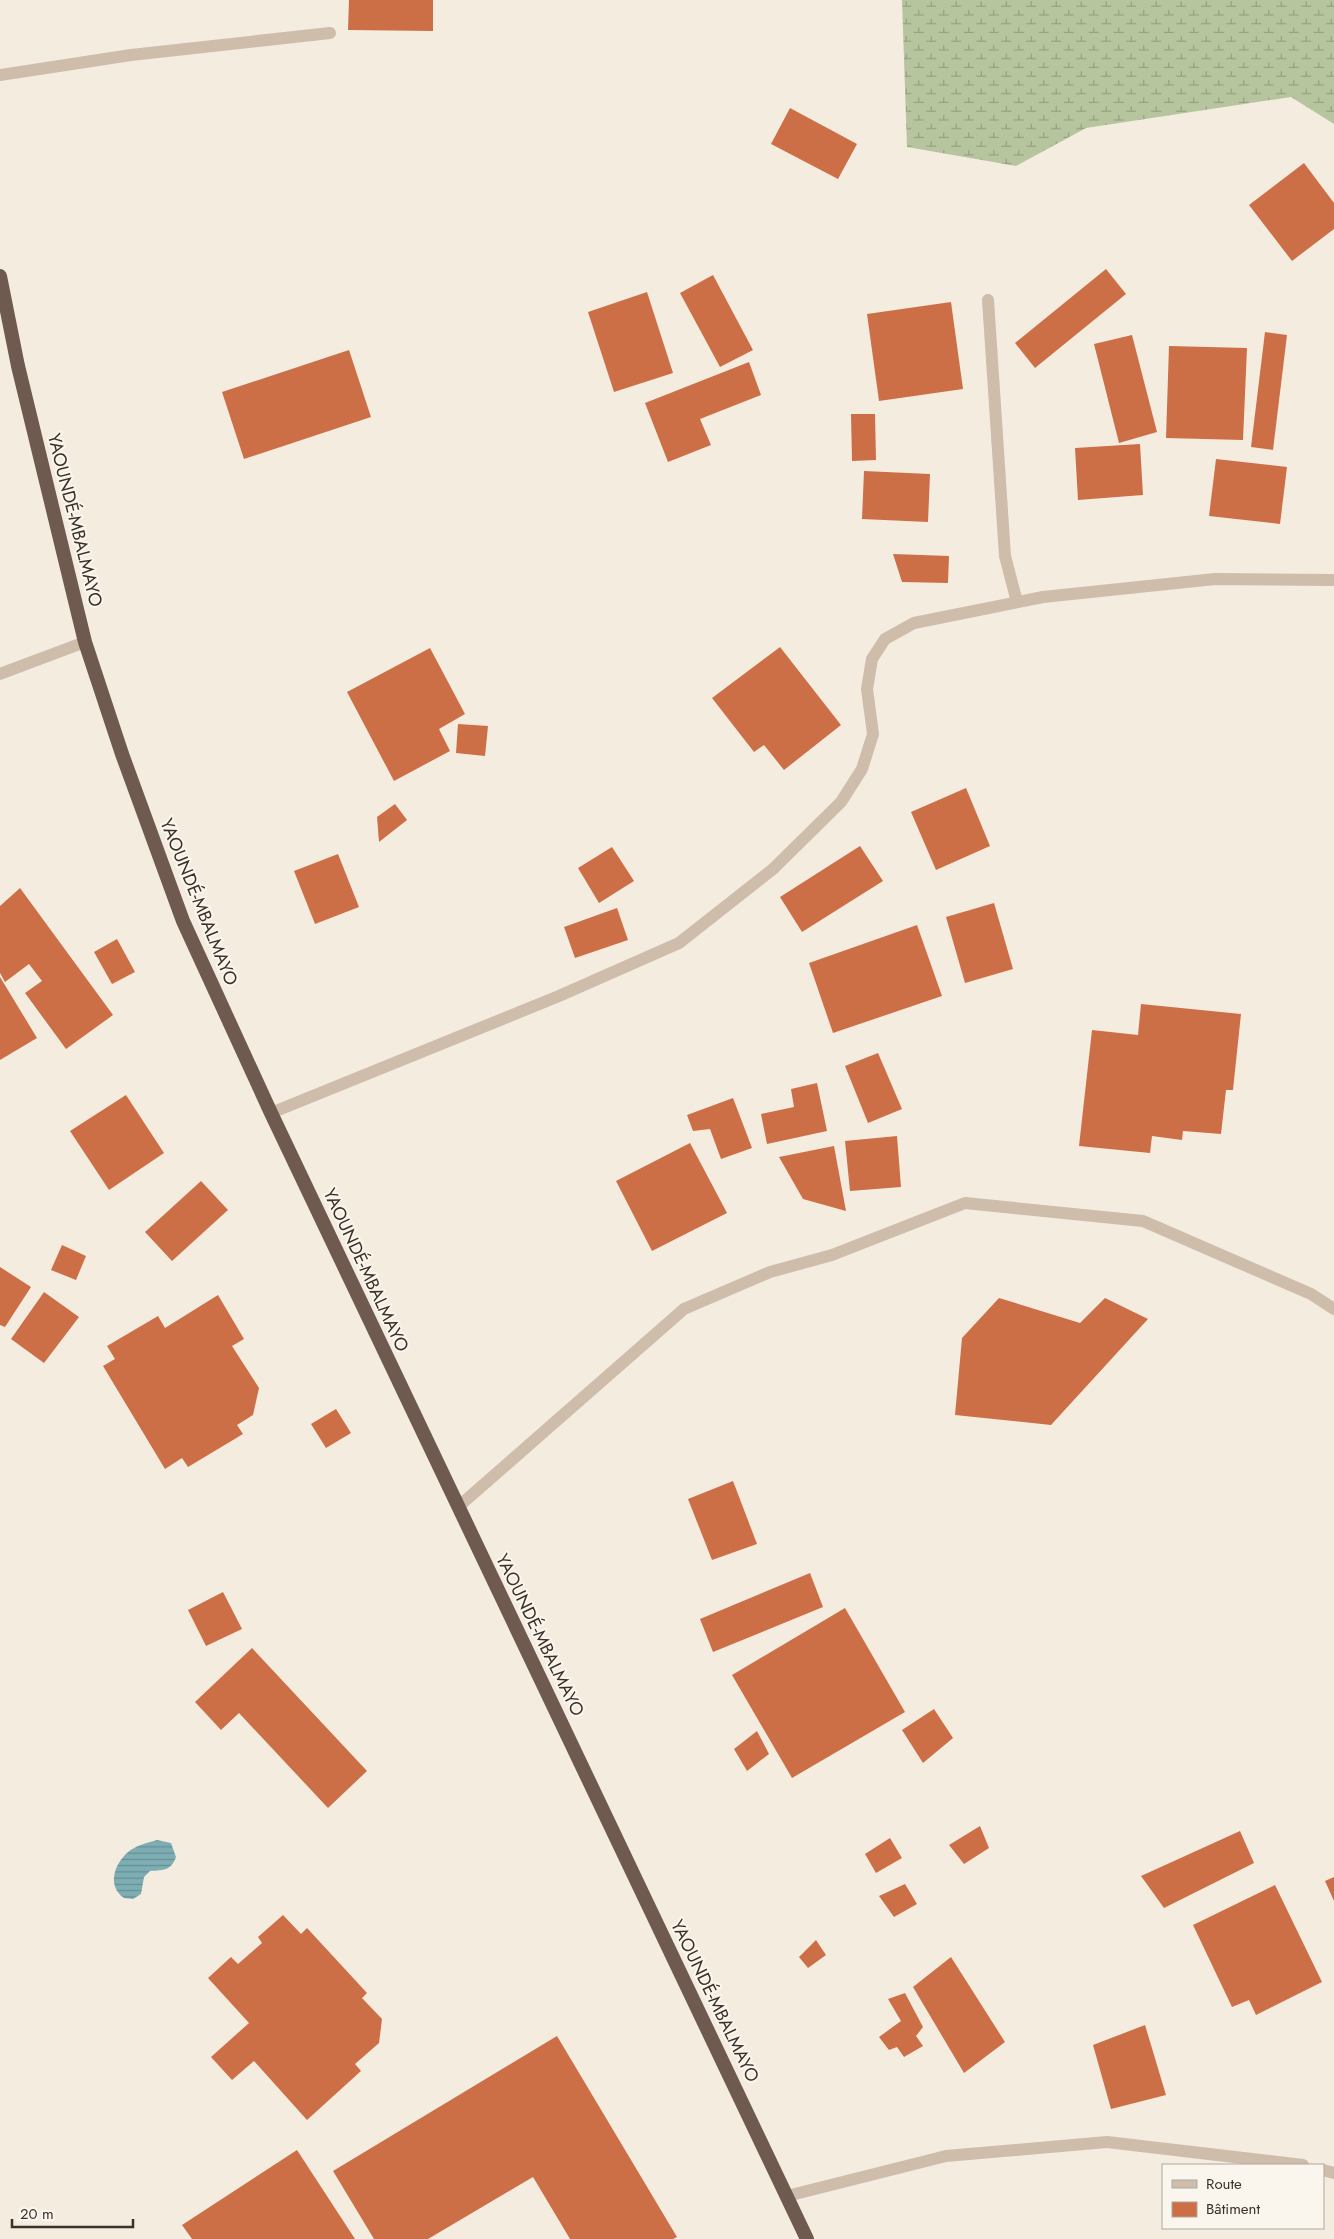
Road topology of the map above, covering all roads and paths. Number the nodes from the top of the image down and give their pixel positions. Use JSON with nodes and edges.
{"nodes":[{"id":1,"x":330,"y":33,"type":"dead end"},
{"id":2,"x":0,"y":75,"type":"edge"},
{"id":3,"x":0,"y":276,"type":"edge"},
{"id":4,"x":988,"y":300,"type":"dead end"},
{"id":5,"x":1334,"y":580,"type":"edge"},
{"id":6,"x":1017,"y":602,"type":"junction"},
{"id":7,"x":85,"y":642,"type":"junction"},
{"id":8,"x":0,"y":674,"type":"edge"},
{"id":9,"x":271,"y":1113,"type":"junction"},
{"id":10,"x":1334,"y":1309,"type":"edge"},
{"id":11,"x":458,"y":1507,"type":"junction"},
{"id":12,"x":1294,"y":2164,"type":"edge"},
{"id":13,"x":788,"y":2196,"type":"junction"},
{"id":14,"x":807,"y":2239,"type":"edge"}],
"edges":[{"from":1,"to":2,"type":"street"},
{"from":3,"to":7,"type":"highway","name":"YAOUNDÉ-MBALMAYO"},
{"from":4,"to":6,"type":"street"},
{"from":5,"to":6,"type":"street"},
{"from":6,"to":9,"type":"street"},
{"from":7,"to":8,"type":"street"},
{"from":7,"to":9,"type":"highway","name":"YAOUNDÉ-MBALMAYO"},
{"from":9,"to":11,"type":"highway","name":"YAOUNDÉ-MBALMAYO"},
{"from":10,"to":11,"type":"street"},
{"from":11,"to":13,"type":"highway","name":"YAOUNDÉ-MBALMAYO"},
{"from":12,"to":13,"type":"street"},
{"from":13,"to":14,"type":"highway","name":"YAOUNDÉ-MBALMAYO"}]}
